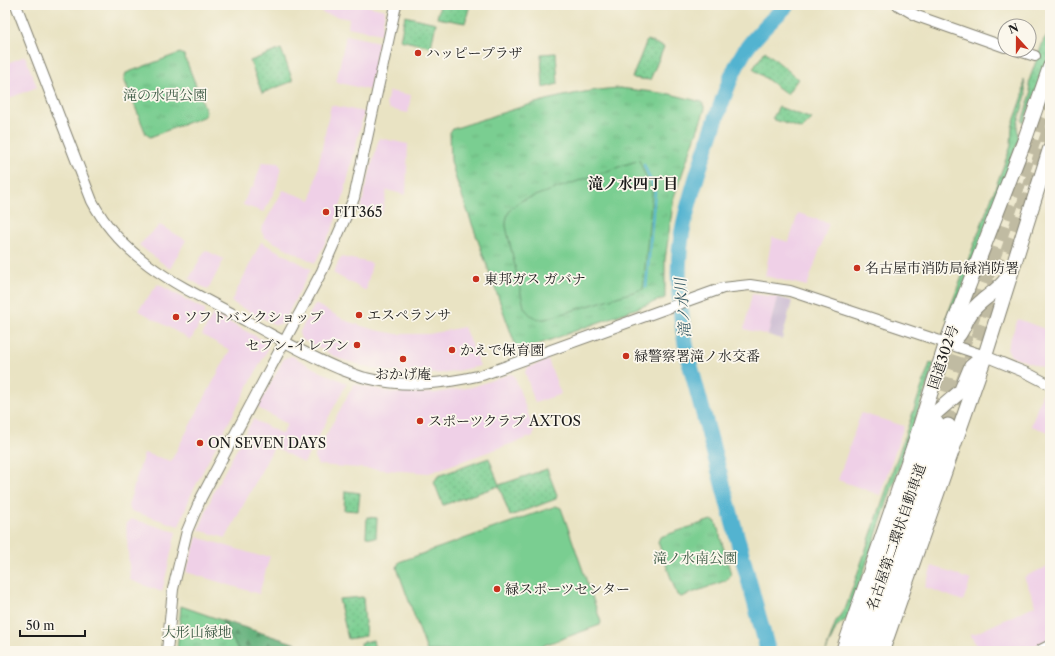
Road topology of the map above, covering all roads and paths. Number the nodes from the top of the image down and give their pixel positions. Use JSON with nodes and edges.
{"nodes":[{"id":1,"x":16,"y":5,"type":"edge"},
{"id":2,"x":396,"y":5,"type":"edge"},
{"id":3,"x":898,"y":5,"type":"edge"},
{"id":4,"x":997,"y":43,"type":"edge"},
{"id":5,"x":1050,"y":67,"type":"edge"},
{"id":6,"x":1050,"y":149,"type":"edge"},
{"id":7,"x":1011,"y":273,"type":"junction"},
{"id":8,"x":284,"y":341,"type":"junction"},
{"id":9,"x":946,"y":344,"type":"junction"},
{"id":10,"x":985,"y":356,"type":"junction"},
{"id":11,"x":1050,"y":385,"type":"edge"},
{"id":12,"x":942,"y":424,"type":"tunnel mouth"},
{"id":13,"x":915,"y":442,"type":"junction"},
{"id":14,"x":878,"y":605,"type":"junction"},
{"id":15,"x":1050,"y":647,"type":"edge"},
{"id":16,"x":167,"y":651,"type":"edge"},
{"id":17,"x":843,"y":651,"type":"edge"},
{"id":18,"x":855,"y":651,"type":"edge"},
{"id":19,"x":869,"y":651,"type":"edge"},
{"id":20,"x":882,"y":651,"type":"edge"},
{"id":21,"x":1042,"y":651,"type":"edge"}],
"edges":[{"from":1,"to":8,"type":"street"},
{"from":2,"to":8,"type":"street"},
{"from":3,"to":4,"type":"street"},
{"from":5,"to":9,"type":"highway","name":"国道302号"},
{"from":6,"to":7,"type":"highway"},
{"from":7,"to":9,"type":"highway"},
{"from":7,"to":10,"type":"highway"},
{"from":8,"to":9,"type":"street"},
{"from":8,"to":16,"type":"street"},
{"from":9,"to":10,"type":"street"},
{"from":9,"to":13,"type":"highway","name":"国道302号"},
{"from":10,"to":11,"type":"street"},
{"from":10,"to":13,"type":"highway"},
{"from":10,"to":20,"type":"highway"},
{"from":12,"to":14,"type":"highway","name":"名古屋第二環状自動車道"},
{"from":13,"to":17,"type":"highway","name":"国道302号"},
{"from":14,"to":18,"type":"highway","name":"名古屋第二環状自動車道"},
{"from":14,"to":19,"type":"highway","name":"名古屋第二環状自動車道"},
{"from":15,"to":21,"type":"main road"}]}
